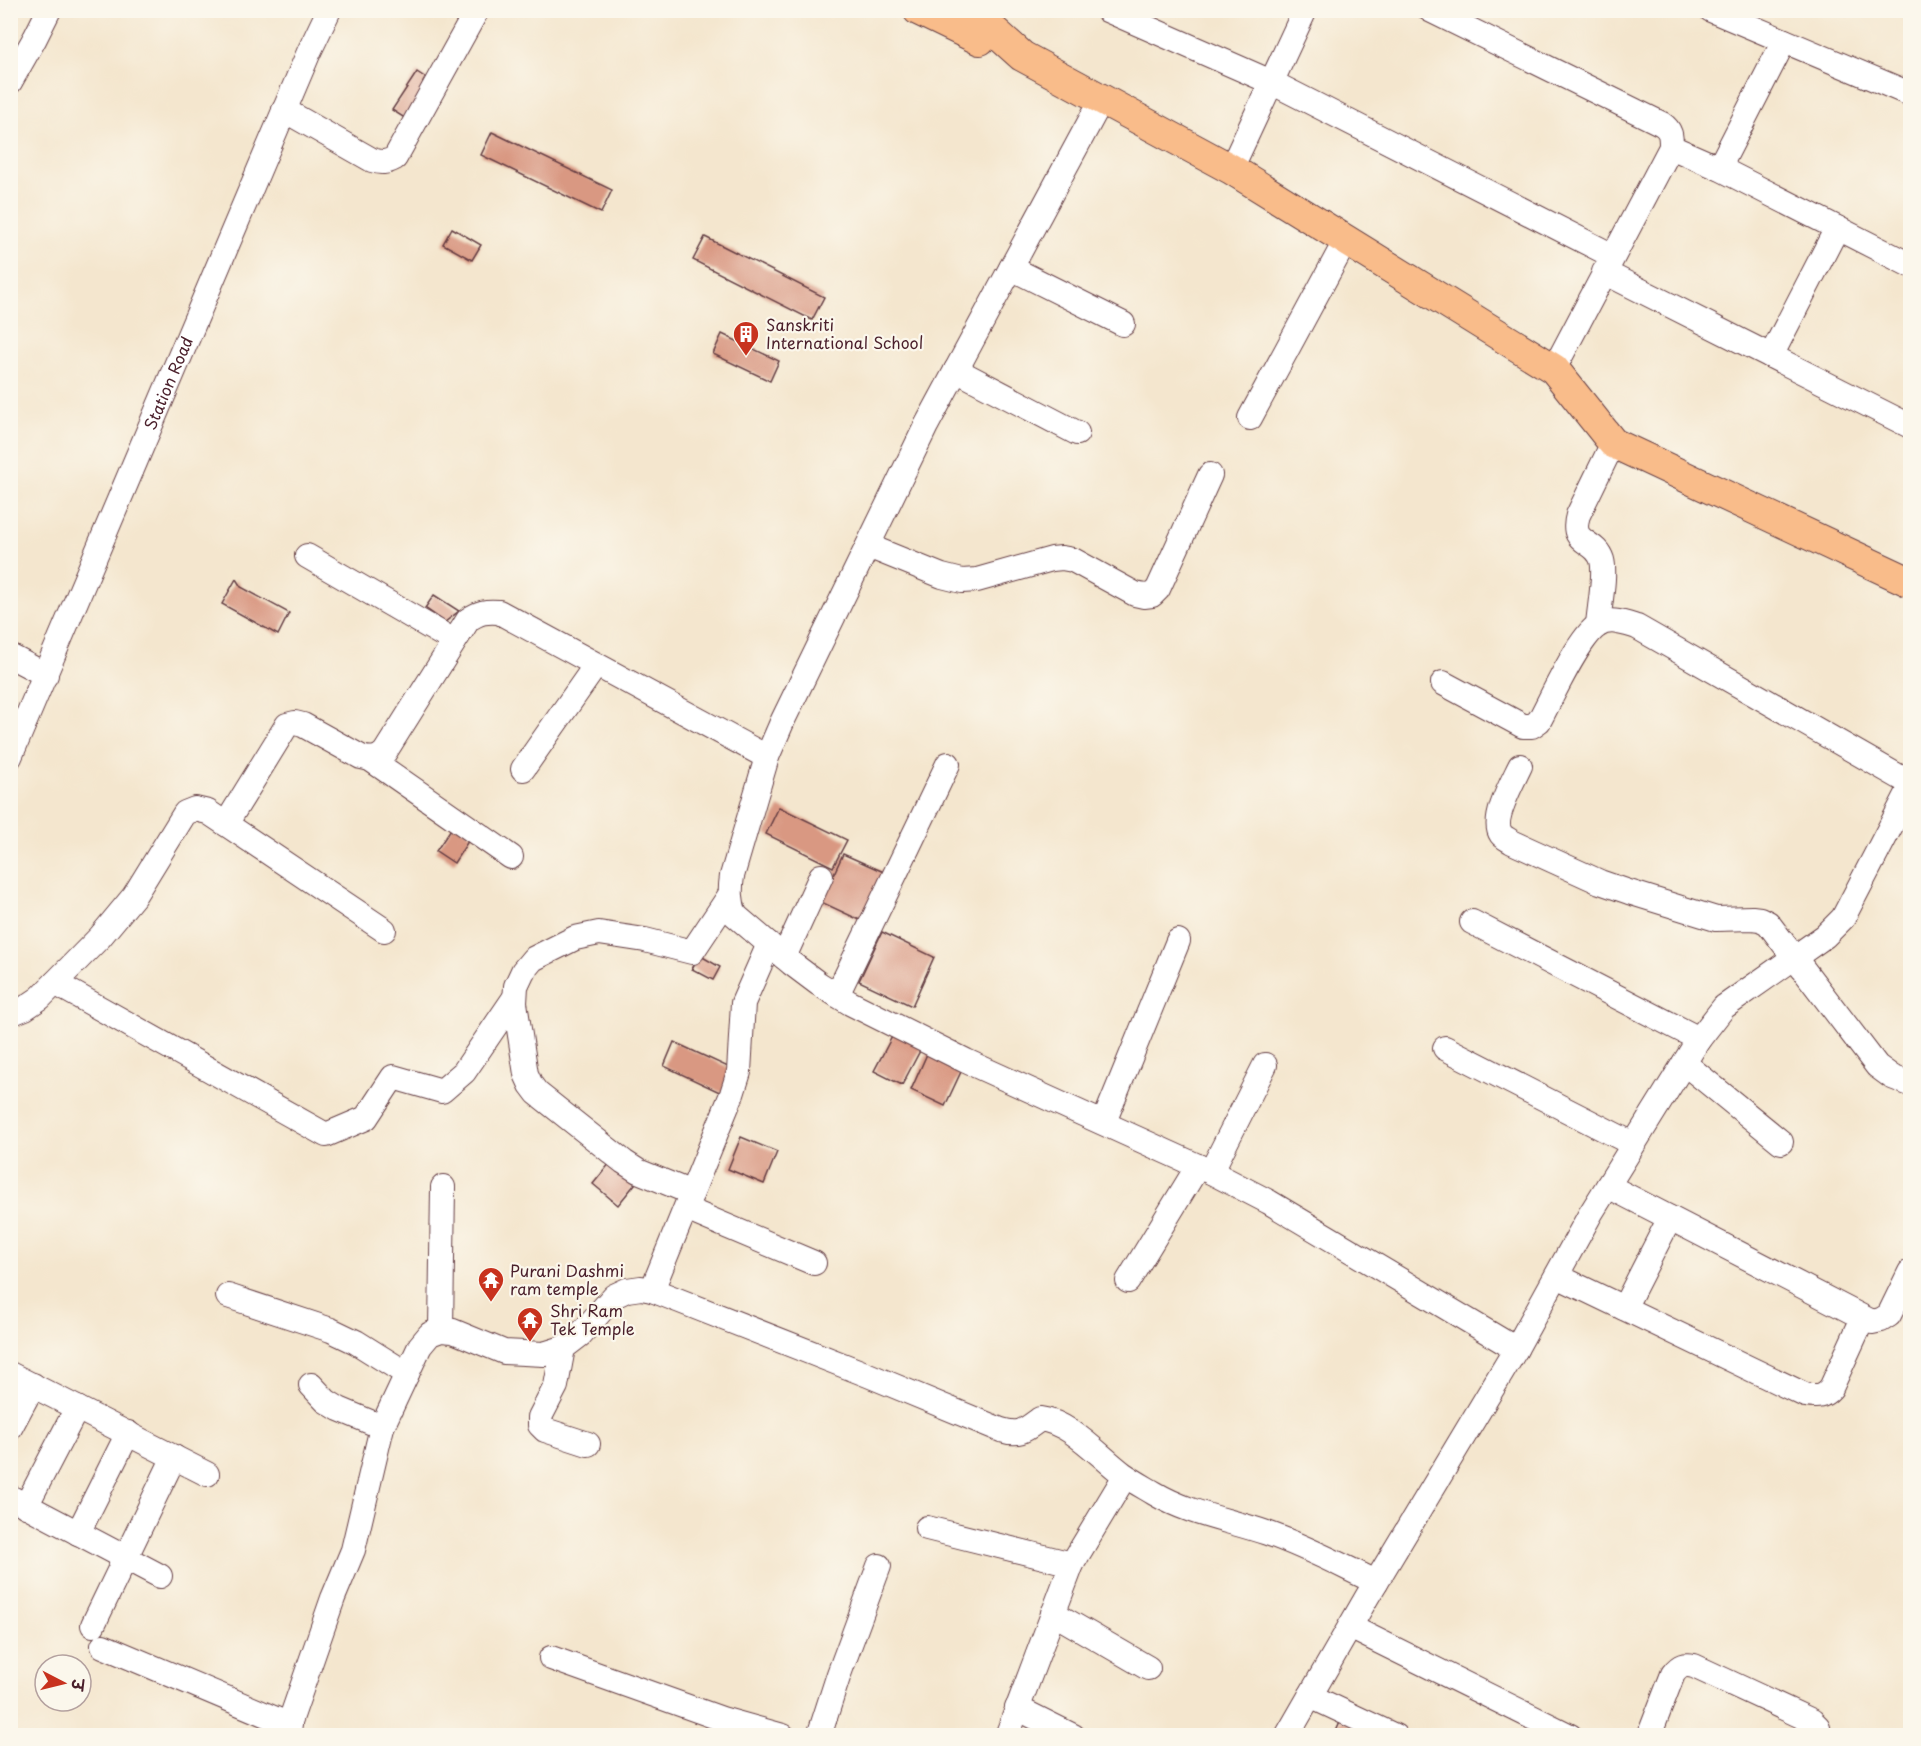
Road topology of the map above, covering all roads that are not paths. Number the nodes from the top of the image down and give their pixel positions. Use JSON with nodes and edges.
{"nodes":[{"id":1,"x":49,"y":10,"type":"edge"},
{"id":2,"x":329,"y":10,"type":"edge"},
{"id":3,"x":477,"y":10,"type":"edge"},
{"id":4,"x":918,"y":10,"type":"edge"},
{"id":5,"x":961,"y":10,"type":"edge"},
{"id":6,"x":1107,"y":10,"type":"edge"},
{"id":7,"x":1305,"y":10,"type":"edge"},
{"id":8,"x":1430,"y":10,"type":"edge"},
{"id":9,"x":1711,"y":10,"type":"edge"},
{"id":10,"x":1784,"y":41,"type":"junction"},
{"id":11,"x":1022,"y":56,"type":"junction"},
{"id":12,"x":10,"y":82,"type":"edge"},
{"id":13,"x":1272,"y":82,"type":"junction"},
{"id":14,"x":1911,"y":94,"type":"edge"},
{"id":15,"x":1102,"y":99,"type":"junction"},
{"id":16,"x":284,"y":110,"type":"junction"},
{"id":17,"x":1671,"y":147,"type":"junction"},
{"id":18,"x":1719,"y":168,"type":"junction"},
{"id":19,"x":1231,"y":169,"type":"junction"},
{"id":20,"x":1837,"y":228,"type":"junction"},
{"id":21,"x":1346,"y":240,"type":"junction"},
{"id":22,"x":1609,"y":264,"type":"junction"},
{"id":23,"x":1911,"y":265,"type":"edge"},
{"id":24,"x":1011,"y":268,"type":"junction"},
{"id":25,"x":1123,"y":324,"type":"dead end"},
{"id":26,"x":1771,"y":356,"type":"junction"},
{"id":27,"x":1554,"y":369,"type":"junction"},
{"id":28,"x":956,"y":370,"type":"junction"},
{"id":29,"x":1251,"y":418,"type":"dead end"},
{"id":30,"x":1911,"y":426,"type":"edge"},
{"id":31,"x":1077,"y":434,"type":"dead end"},
{"id":32,"x":1613,"y":443,"type":"junction"},
{"id":33,"x":1210,"y":474,"type":"dead end"},
{"id":34,"x":868,"y":546,"type":"junction"},
{"id":35,"x":308,"y":556,"type":"dead end"},
{"id":36,"x":1911,"y":582,"type":"edge"},
{"id":37,"x":1598,"y":625,"type":"junction"},
{"id":38,"x":454,"y":641,"type":"junction"},
{"id":39,"x":10,"y":656,"type":"edge"},
{"id":40,"x":596,"y":665,"type":"junction"},
{"id":41,"x":46,"y":675,"type":"junction"},
{"id":42,"x":1443,"y":683,"type":"dead end"},
{"id":43,"x":10,"y":757,"type":"edge"},
{"id":44,"x":767,"y":758,"type":"junction"},
{"id":45,"x":370,"y":759,"type":"junction"},
{"id":46,"x":948,"y":764,"type":"dead end"},
{"id":47,"x":1520,"y":766,"type":"dead end"},
{"id":48,"x":523,"y":769,"type":"dead end"},
{"id":49,"x":1911,"y":783,"type":"edge"},
{"id":50,"x":1907,"y":803,"type":"edge"},
{"id":51,"x":226,"y":824,"type":"junction"},
{"id":52,"x":511,"y":857,"type":"dead end"},
{"id":53,"x":821,"y":876,"type":"dead end"},
{"id":54,"x":730,"y":895,"type":"junction"},
{"id":55,"x":1472,"y":922,"type":"dead end"},
{"id":56,"x":384,"y":930,"type":"dead end"},
{"id":57,"x":1178,"y":941,"type":"dead end"},
{"id":58,"x":776,"y":951,"type":"junction"},
{"id":59,"x":1794,"y":958,"type":"junction"},
{"id":60,"x":55,"y":983,"type":"junction"},
{"id":61,"x":837,"y":995,"type":"junction"},
{"id":62,"x":515,"y":997,"type":"junction"},
{"id":63,"x":10,"y":1014,"type":"edge"},
{"id":64,"x":1699,"y":1039,"type":"junction"},
{"id":65,"x":1445,"y":1048,"type":"dead end"},
{"id":66,"x":1684,"y":1063,"type":"junction"},
{"id":67,"x":1265,"y":1065,"type":"dead end"},
{"id":68,"x":1911,"y":1084,"type":"edge"},
{"id":69,"x":1104,"y":1122,"type":"junction"},
{"id":70,"x":1781,"y":1142,"type":"dead end"},
{"id":71,"x":1633,"y":1144,"type":"junction"},
{"id":72,"x":1205,"y":1169,"type":"junction"},
{"id":73,"x":1608,"y":1186,"type":"junction"},
{"id":74,"x":443,"y":1187,"type":"dead end"},
{"id":75,"x":689,"y":1201,"type":"junction"},
{"id":76,"x":1670,"y":1218,"type":"junction"},
{"id":77,"x":814,"y":1263,"type":"dead end"},
{"id":78,"x":1911,"y":1272,"type":"edge"},
{"id":79,"x":1557,"y":1276,"type":"junction"},
{"id":80,"x":1128,"y":1281,"type":"dead end"},
{"id":81,"x":652,"y":1290,"type":"junction"},
{"id":82,"x":228,"y":1296,"type":"dead end"},
{"id":83,"x":1624,"y":1308,"type":"junction"},
{"id":84,"x":1863,"y":1318,"type":"junction"},
{"id":85,"x":441,"y":1330,"type":"junction"},
{"id":86,"x":563,"y":1348,"type":"junction"},
{"id":87,"x":1516,"y":1349,"type":"junction"},
{"id":88,"x":10,"y":1374,"type":"edge"},
{"id":89,"x":407,"y":1374,"type":"junction"},
{"id":90,"x":33,"y":1385,"type":"junction"},
{"id":91,"x":311,"y":1385,"type":"dead end"},
{"id":92,"x":77,"y":1408,"type":"junction"},
{"id":93,"x":382,"y":1427,"type":"junction"},
{"id":94,"x":10,"y":1428,"type":"edge"},
{"id":95,"x":128,"y":1433,"type":"junction"},
{"id":96,"x":588,"y":1444,"type":"dead end"},
{"id":97,"x":174,"y":1457,"type":"junction"},
{"id":98,"x":207,"y":1474,"type":"dead end"},
{"id":99,"x":1125,"y":1476,"type":"junction"},
{"id":100,"x":18,"y":1502,"type":"edge"},
{"id":101,"x":927,"y":1528,"type":"dead end"},
{"id":102,"x":78,"y":1533,"type":"junction"},
{"id":103,"x":125,"y":1558,"type":"junction"},
{"id":104,"x":1072,"y":1564,"type":"junction"},
{"id":105,"x":879,"y":1566,"type":"dead end"},
{"id":106,"x":160,"y":1576,"type":"dead end"},
{"id":107,"x":1376,"y":1581,"type":"junction"},
{"id":108,"x":1053,"y":1612,"type":"junction"},
{"id":109,"x":1350,"y":1627,"type":"junction"},
{"id":110,"x":551,"y":1658,"type":"dead end"},
{"id":111,"x":1148,"y":1668,"type":"dead end"},
{"id":112,"x":1310,"y":1696,"type":"junction"},
{"id":113,"x":1017,"y":1708,"type":"junction"},
{"id":114,"x":288,"y":1730,"type":"edge"},
{"id":115,"x":783,"y":1736,"type":"edge"},
{"id":116,"x":819,"y":1736,"type":"edge"},
{"id":117,"x":1007,"y":1736,"type":"edge"},
{"id":118,"x":1073,"y":1736,"type":"edge"},
{"id":119,"x":1287,"y":1736,"type":"edge"},
{"id":120,"x":1395,"y":1736,"type":"edge"},
{"id":121,"x":1570,"y":1736,"type":"edge"},
{"id":122,"x":1649,"y":1736,"type":"edge"},
{"id":123,"x":1820,"y":1736,"type":"edge"}],
"edges":[{"from":1,"to":12,"type":"street"},
{"from":2,"to":16,"type":"street","name":"Station Road"},
{"from":3,"to":16,"type":"street"},
{"from":4,"to":11,"type":"main road"},
{"from":5,"to":11,"type":"main road"},
{"from":6,"to":13,"type":"street"},
{"from":7,"to":13,"type":"street"},
{"from":8,"to":17,"type":"street"},
{"from":9,"to":10,"type":"street"},
{"from":10,"to":14,"type":"street"},
{"from":10,"to":18,"type":"street"},
{"from":11,"to":15,"type":"main road"},
{"from":13,"to":19,"type":"street"},
{"from":13,"to":22,"type":"street"},
{"from":15,"to":19,"type":"main road"},
{"from":15,"to":24,"type":"street"},
{"from":16,"to":41,"type":"street","name":"Station Road"},
{"from":17,"to":18,"type":"street"},
{"from":17,"to":22,"type":"street"},
{"from":18,"to":20,"type":"street"},
{"from":19,"to":21,"type":"main road"},
{"from":20,"to":23,"type":"street"},
{"from":20,"to":26,"type":"street"},
{"from":21,"to":27,"type":"main road"},
{"from":21,"to":29,"type":"street"},
{"from":22,"to":26,"type":"street"},
{"from":22,"to":27,"type":"street"},
{"from":24,"to":25,"type":"street"},
{"from":24,"to":28,"type":"street"},
{"from":26,"to":30,"type":"street"},
{"from":27,"to":32,"type":"main road"},
{"from":28,"to":31,"type":"street"},
{"from":28,"to":34,"type":"street"},
{"from":32,"to":36,"type":"main road"},
{"from":32,"to":37,"type":"street"},
{"from":33,"to":34,"type":"street"},
{"from":34,"to":44,"type":"street"},
{"from":35,"to":38,"type":"street"},
{"from":37,"to":42,"type":"street"},
{"from":37,"to":49,"type":"street"},
{"from":38,"to":40,"type":"street"},
{"from":38,"to":45,"type":"street"},
{"from":39,"to":41,"type":"street"},
{"from":40,"to":44,"type":"street"},
{"from":40,"to":48,"type":"street"},
{"from":41,"to":43,"type":"street","name":"Station Road"},
{"from":44,"to":54,"type":"street"},
{"from":45,"to":51,"type":"street"},
{"from":45,"to":52,"type":"street"},
{"from":46,"to":61,"type":"street"},
{"from":47,"to":59,"type":"street"},
{"from":50,"to":59,"type":"street"},
{"from":51,"to":56,"type":"street"},
{"from":51,"to":60,"type":"street"},
{"from":53,"to":58,"type":"street"},
{"from":54,"to":58,"type":"street"},
{"from":54,"to":62,"type":"street"},
{"from":55,"to":64,"type":"street"},
{"from":57,"to":69,"type":"street"},
{"from":58,"to":61,"type":"street"},
{"from":58,"to":75,"type":"street"},
{"from":59,"to":64,"type":"street"},
{"from":59,"to":68,"type":"street"},
{"from":60,"to":62,"type":"street"},
{"from":60,"to":63,"type":"street"},
{"from":61,"to":69,"type":"street"},
{"from":62,"to":75,"type":"street"},
{"from":64,"to":66,"type":"street"},
{"from":65,"to":71,"type":"street"},
{"from":66,"to":70,"type":"street"},
{"from":66,"to":71,"type":"street"},
{"from":67,"to":72,"type":"street"},
{"from":69,"to":72,"type":"street"},
{"from":71,"to":73,"type":"street"},
{"from":72,"to":80,"type":"street"},
{"from":72,"to":87,"type":"street"},
{"from":73,"to":76,"type":"street"},
{"from":73,"to":79,"type":"street"},
{"from":74,"to":85,"type":"street"},
{"from":75,"to":77,"type":"street"},
{"from":75,"to":81,"type":"street"},
{"from":76,"to":83,"type":"street"},
{"from":76,"to":84,"type":"street"},
{"from":78,"to":84,"type":"street"},
{"from":79,"to":83,"type":"street"},
{"from":79,"to":87,"type":"street"},
{"from":81,"to":86,"type":"street"},
{"from":81,"to":99,"type":"street"},
{"from":82,"to":89,"type":"street"},
{"from":83,"to":84,"type":"street"},
{"from":85,"to":86,"type":"street"},
{"from":85,"to":89,"type":"street"},
{"from":86,"to":96,"type":"street"},
{"from":87,"to":107,"type":"street"},
{"from":88,"to":90,"type":"street"},
{"from":89,"to":93,"type":"street"},
{"from":90,"to":92,"type":"street"},
{"from":90,"to":94,"type":"street"},
{"from":91,"to":93,"type":"street"},
{"from":92,"to":95,"type":"street"},
{"from":92,"to":100,"type":"street"},
{"from":93,"to":114,"type":"street"},
{"from":95,"to":97,"type":"street"},
{"from":95,"to":102,"type":"street"},
{"from":97,"to":98,"type":"street"},
{"from":97,"to":103,"type":"street"},
{"from":99,"to":104,"type":"street"},
{"from":99,"to":107,"type":"street"},
{"from":100,"to":102,"type":"street"},
{"from":101,"to":104,"type":"street"},
{"from":102,"to":103,"type":"street"},
{"from":103,"to":106,"type":"street"},
{"from":103,"to":114,"type":"street"},
{"from":104,"to":108,"type":"street"},
{"from":105,"to":116,"type":"street"},
{"from":107,"to":109,"type":"street"},
{"from":108,"to":111,"type":"street"},
{"from":108,"to":113,"type":"street"},
{"from":109,"to":112,"type":"street"},
{"from":109,"to":121,"type":"street"},
{"from":110,"to":115,"type":"street"},
{"from":112,"to":119,"type":"street"},
{"from":112,"to":120,"type":"street"},
{"from":113,"to":117,"type":"street"},
{"from":113,"to":118,"type":"street"},
{"from":122,"to":123,"type":"street"}]}
